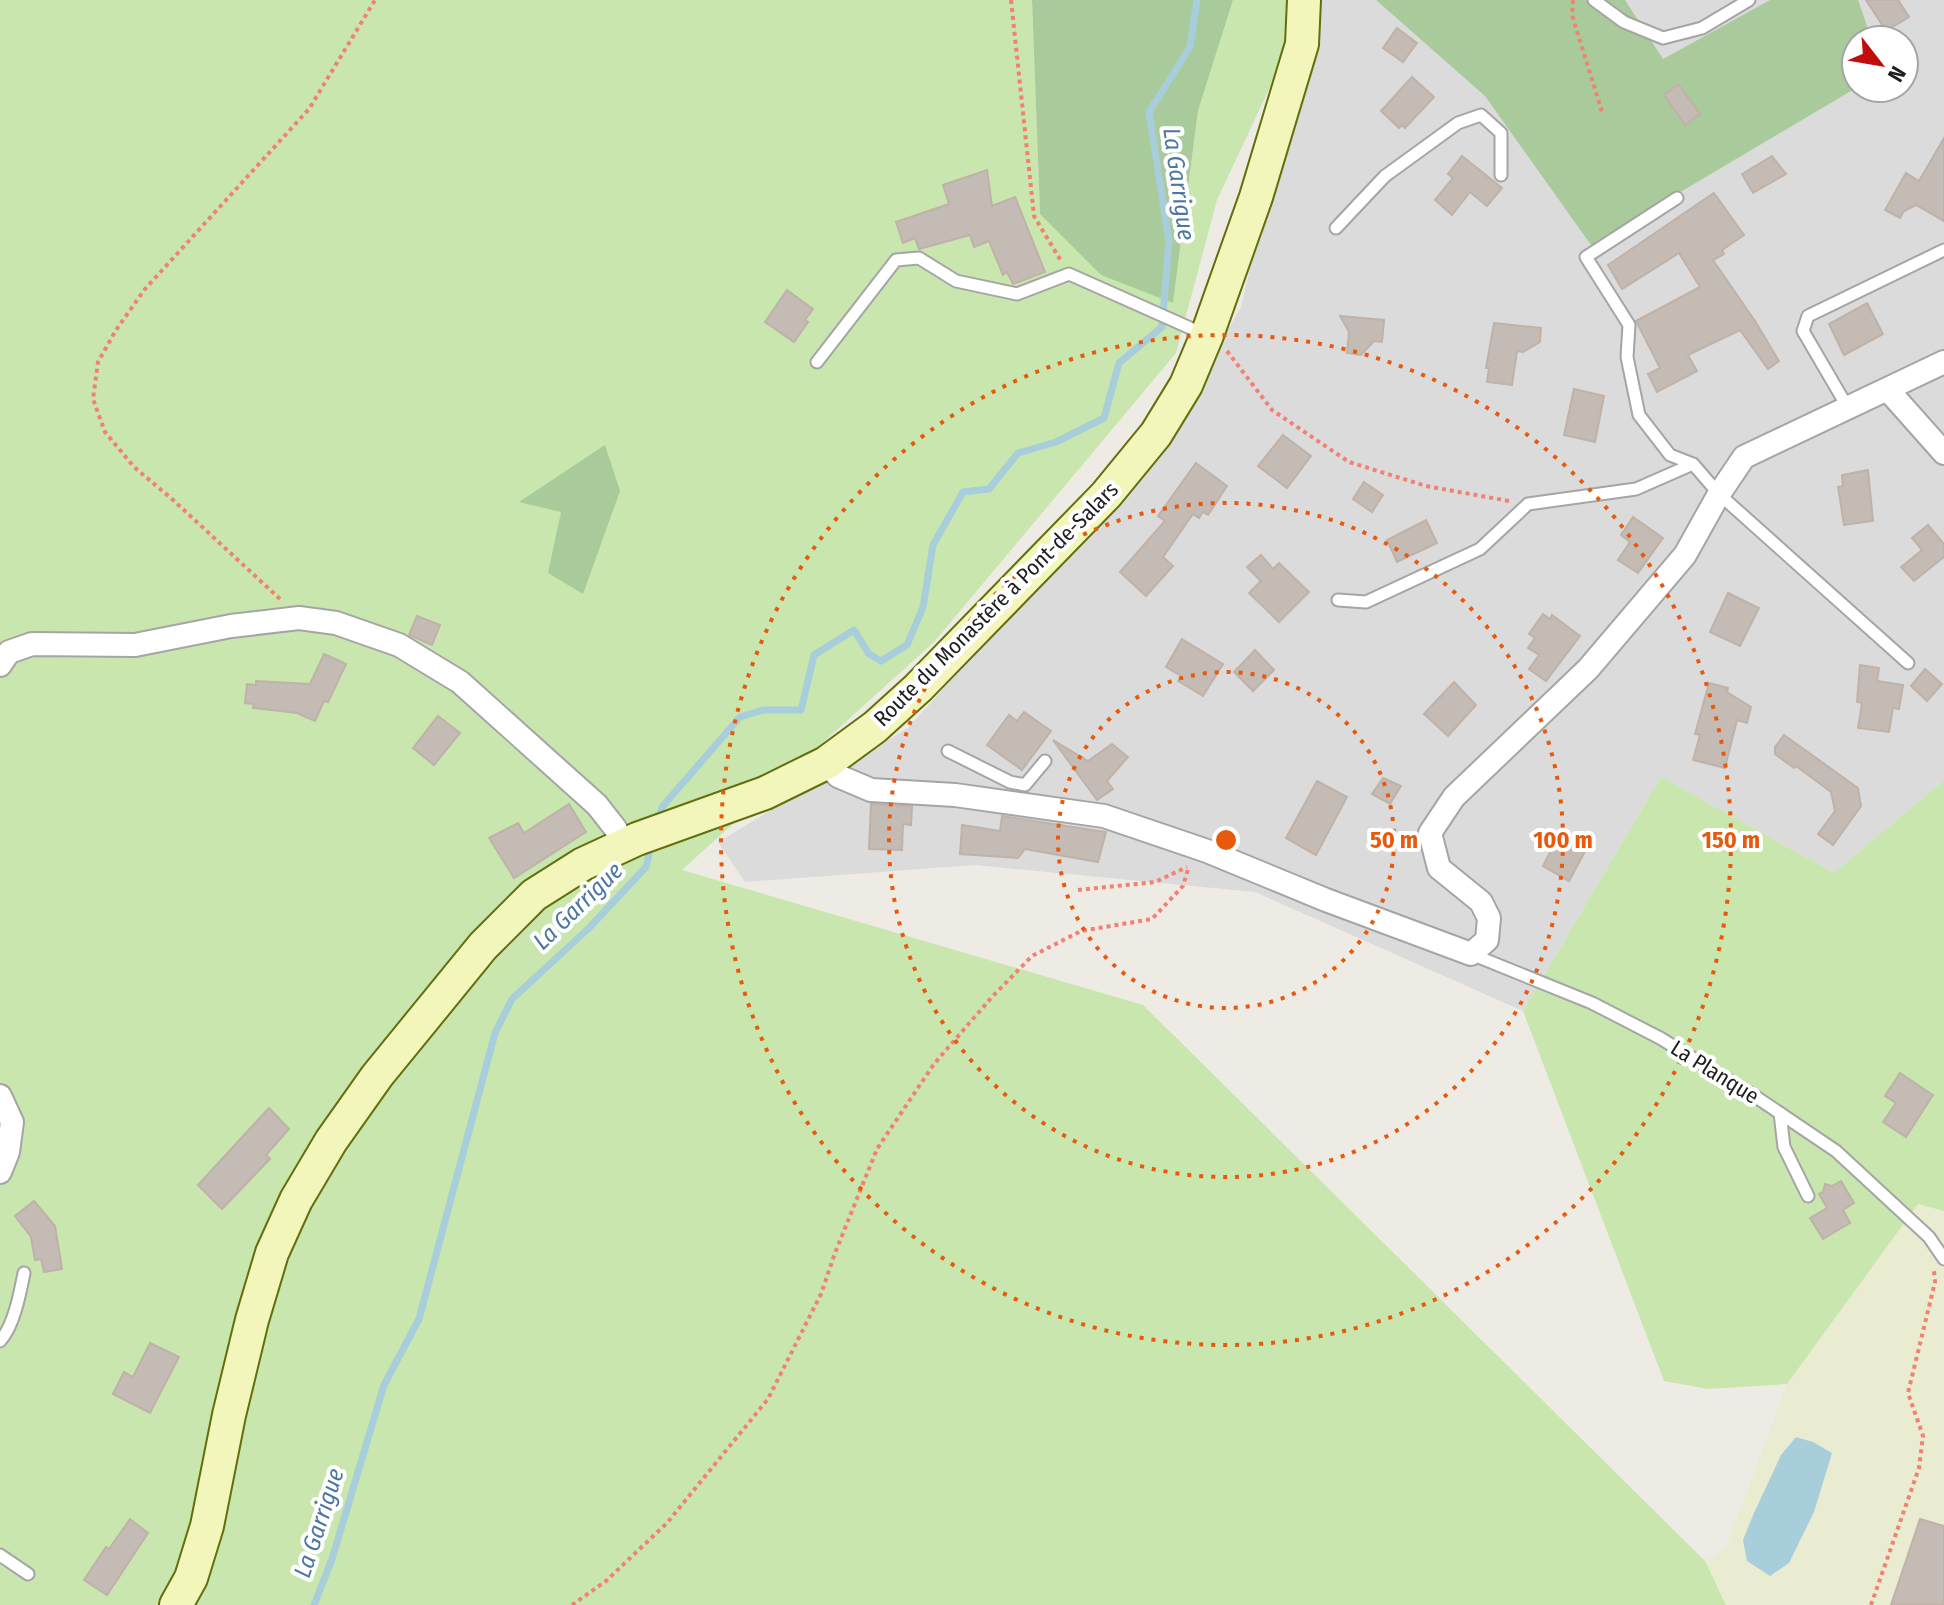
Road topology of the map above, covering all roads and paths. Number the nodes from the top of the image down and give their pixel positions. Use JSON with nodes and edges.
{"nodes":[{"id":1,"x":375,"y":0,"type":"edge"},
{"id":2,"x":1011,"y":0,"type":"edge"},
{"id":3,"x":1304,"y":0,"type":"edge"},
{"id":4,"x":1573,"y":0,"type":"edge"},
{"id":5,"x":1594,"y":0,"type":"edge"},
{"id":6,"x":1749,"y":0,"type":"edge"},
{"id":7,"x":1603,"y":115,"type":"dead end"},
{"id":8,"x":1501,"y":175,"type":"dead end"},
{"id":9,"x":1677,"y":198,"type":"dead end"},
{"id":10,"x":1336,"y":228,"type":"dead end"},
{"id":11,"x":1944,"y":250,"type":"edge"},
{"id":12,"x":1069,"y":274,"type":"junction"},
{"id":13,"x":1194,"y":330,"type":"junction"},
{"id":14,"x":817,"y":362,"type":"dead end"},
{"id":15,"x":1944,"y":362,"type":"edge"},
{"id":16,"x":1888,"y":390,"type":"junction"},
{"id":17,"x":1848,"y":408,"type":"junction"},
{"id":18,"x":1944,"y":453,"type":"edge"},
{"id":19,"x":1693,"y":464,"type":"junction"},
{"id":20,"x":1719,"y":494,"type":"junction"},
{"id":21,"x":1528,"y":504,"type":"junction"},
{"id":22,"x":1338,"y":600,"type":"dead end"},
{"id":23,"x":299,"y":618,"type":"junction"},
{"id":24,"x":1908,"y":663,"type":"dead end"},
{"id":25,"x":0,"y":665,"type":"edge"},
{"id":26,"x":948,"y":751,"type":"dead end"},
{"id":27,"x":1045,"y":761,"type":"dead end"},
{"id":28,"x":826,"y":763,"type":"junction"},
{"id":29,"x":630,"y":842,"type":"junction"},
{"id":30,"x":1207,"y":851,"type":"junction"},
{"id":31,"x":1189,"y":866,"type":"junction"},
{"id":32,"x":1078,"y":890,"type":"dead end"},
{"id":33,"x":1471,"y":954,"type":"junction"},
{"id":34,"x":0,"y":1096,"type":"edge"},
{"id":35,"x":1780,"y":1113,"type":"junction"},
{"id":36,"x":0,"y":1172,"type":"edge"},
{"id":37,"x":1808,"y":1196,"type":"dead end"},
{"id":38,"x":1929,"y":1237,"type":"junction"},
{"id":39,"x":1944,"y":1259,"type":"edge"},
{"id":40,"x":24,"y":1273,"type":"dead end"},
{"id":41,"x":0,"y":1341,"type":"edge"},
{"id":42,"x":0,"y":1555,"type":"edge"},
{"id":43,"x":28,"y":1574,"type":"dead end"},
{"id":44,"x":176,"y":1605,"type":"edge"},
{"id":45,"x":572,"y":1605,"type":"edge"},
{"id":46,"x":1871,"y":1605,"type":"edge"}],
"edges":[{"from":1,"to":23,"type":"path"},
{"from":2,"to":12,"type":"path"},
{"from":3,"to":13,"type":"street","name":"Route du Monastère à Pont-de-Salars"},
{"from":4,"to":7,"type":"path"},
{"from":5,"to":6,"type":"lane"},
{"from":8,"to":10,"type":"lane"},
{"from":9,"to":19,"type":"lane"},
{"from":11,"to":17,"type":"lane"},
{"from":12,"to":13,"type":"lane"},
{"from":12,"to":14,"type":"lane"},
{"from":13,"to":21,"type":"path"},
{"from":13,"to":28,"type":"street","name":"Route du Monastère à Pont-de-Salars"},
{"from":15,"to":16,"type":"street"},
{"from":16,"to":17,"type":"street"},
{"from":16,"to":18,"type":"street"},
{"from":17,"to":20,"type":"street"},
{"from":19,"to":20,"type":"lane"},
{"from":19,"to":21,"type":"lane"},
{"from":20,"to":24,"type":"lane"},
{"from":20,"to":33,"type":"street"},
{"from":21,"to":22,"type":"lane"},
{"from":23,"to":25,"type":"street"},
{"from":23,"to":29,"type":"street"},
{"from":26,"to":27,"type":"lane"},
{"from":28,"to":29,"type":"street","name":"Route du Monastère à Pont-de-Salars"},
{"from":28,"to":30,"type":"street"},
{"from":29,"to":44,"type":"street","name":"Route du Monastère à Pont-de-Salars"},
{"from":30,"to":31,"type":"path"},
{"from":30,"to":33,"type":"street"},
{"from":31,"to":32,"type":"path"},
{"from":31,"to":45,"type":"path"},
{"from":33,"to":35,"type":"lane","name":"La Planque"},
{"from":34,"to":36,"type":"street"},
{"from":35,"to":37,"type":"lane"},
{"from":35,"to":38,"type":"lane","name":"La Planque"},
{"from":38,"to":39,"type":"lane","name":"La Planque"},
{"from":38,"to":46,"type":"path"},
{"from":40,"to":41,"type":"lane"},
{"from":42,"to":43,"type":"lane"}]}
